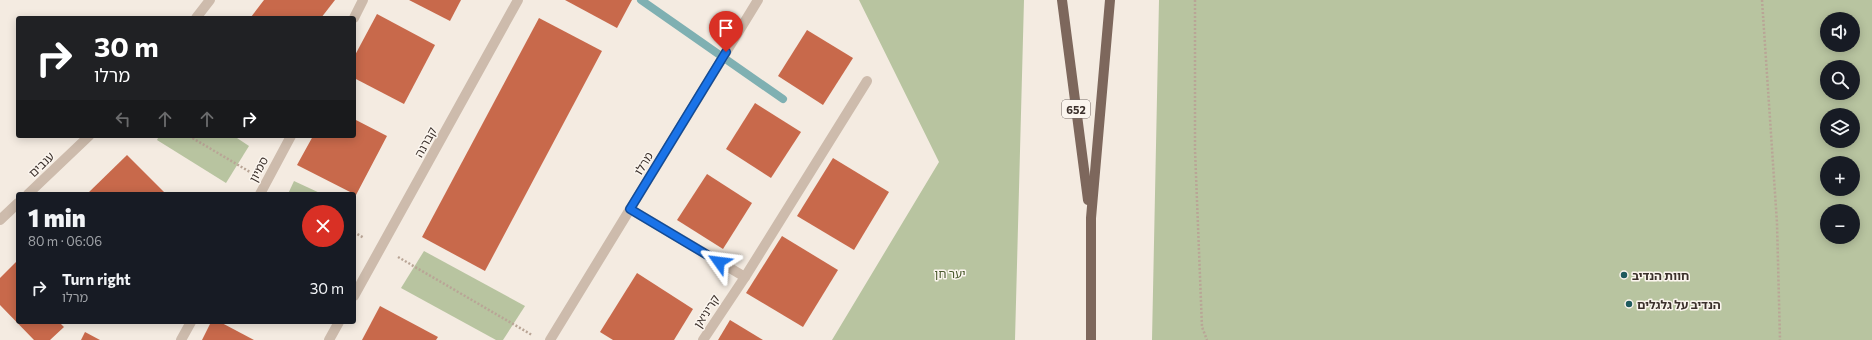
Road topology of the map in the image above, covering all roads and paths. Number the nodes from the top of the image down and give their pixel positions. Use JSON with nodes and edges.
{"nodes":[{"id":1,"x":210,"y":0,"type":"edge"},
{"id":2,"x":363,"y":0,"type":"edge"},
{"id":3,"x":518,"y":0,"type":"edge"},
{"id":4,"x":758,"y":0,"type":"edge"},
{"id":5,"x":1062,"y":0,"type":"edge"},
{"id":6,"x":1110,"y":0,"type":"edge"},
{"id":7,"x":1195,"y":0,"type":"edge"},
{"id":8,"x":1762,"y":0,"type":"edge"},
{"id":9,"x":198,"y":16,"type":"edge"},
{"id":10,"x":355,"y":16,"type":"edge"},
{"id":11,"x":867,"y":81,"type":"dead end"},
{"id":12,"x":87,"y":138,"type":"edge"},
{"id":13,"x":191,"y":138,"type":"edge"},
{"id":14,"x":290,"y":138,"type":"edge"},
{"id":15,"x":266,"y":181,"type":"junction"},
{"id":16,"x":34,"y":192,"type":"edge"},
{"id":17,"x":261,"y":192,"type":"edge"},
{"id":18,"x":16,"y":205,"type":"edge"},
{"id":19,"x":630,"y":209,"type":"junction"},
{"id":20,"x":1091,"y":218,"type":"junction"},
{"id":21,"x":0,"y":220,"type":"edge"},
{"id":22,"x":356,"y":233,"type":"edge"},
{"id":23,"x":381,"y":248,"type":"junction"},
{"id":24,"x":745,"y":277,"type":"junction"},
{"id":25,"x":356,"y":292,"type":"edge"},
{"id":26,"x":189,"y":324,"type":"edge"},
{"id":27,"x":338,"y":324,"type":"edge"},
{"id":28,"x":534,"y":336,"type":"dead end"},
{"id":29,"x":181,"y":340,"type":"edge"},
{"id":30,"x":330,"y":340,"type":"edge"},
{"id":31,"x":550,"y":340,"type":"edge"},
{"id":32,"x":703,"y":340,"type":"edge"},
{"id":33,"x":1091,"y":340,"type":"edge"},
{"id":34,"x":1207,"y":340,"type":"edge"},
{"id":35,"x":1780,"y":340,"type":"edge"}],
"edges":[{"from":1,"to":9,"type":"street"},
{"from":2,"to":10,"type":"street"},
{"from":3,"to":23,"type":"street","name":"קברנה"},
{"from":4,"to":19,"type":"street","name":"מרלו"},
{"from":5,"to":20,"type":"main road","number":"652"},
{"from":6,"to":20,"type":"main road","number":"652"},
{"from":7,"to":34,"type":"path"},
{"from":8,"to":35,"type":"path"},
{"from":11,"to":24,"type":"street","name":"קריניאן"},
{"from":12,"to":16,"type":"street","name":"ענבים"},
{"from":13,"to":15,"type":"path"},
{"from":14,"to":15,"type":"street","name":"סמיון"},
{"from":15,"to":17,"type":"street","name":"סמיון"},
{"from":18,"to":21,"type":"street"},
{"from":19,"to":24,"type":"street"},
{"from":19,"to":31,"type":"street","name":"מרלו"},
{"from":20,"to":33,"type":"main road","number":"652"},
{"from":22,"to":23,"type":"path"},
{"from":23,"to":25,"type":"street","name":"קברנה"},
{"from":23,"to":28,"type":"path"},
{"from":24,"to":32,"type":"street","name":"קריניאן"},
{"from":26,"to":29,"type":"street"},
{"from":27,"to":30,"type":"street"}]}
